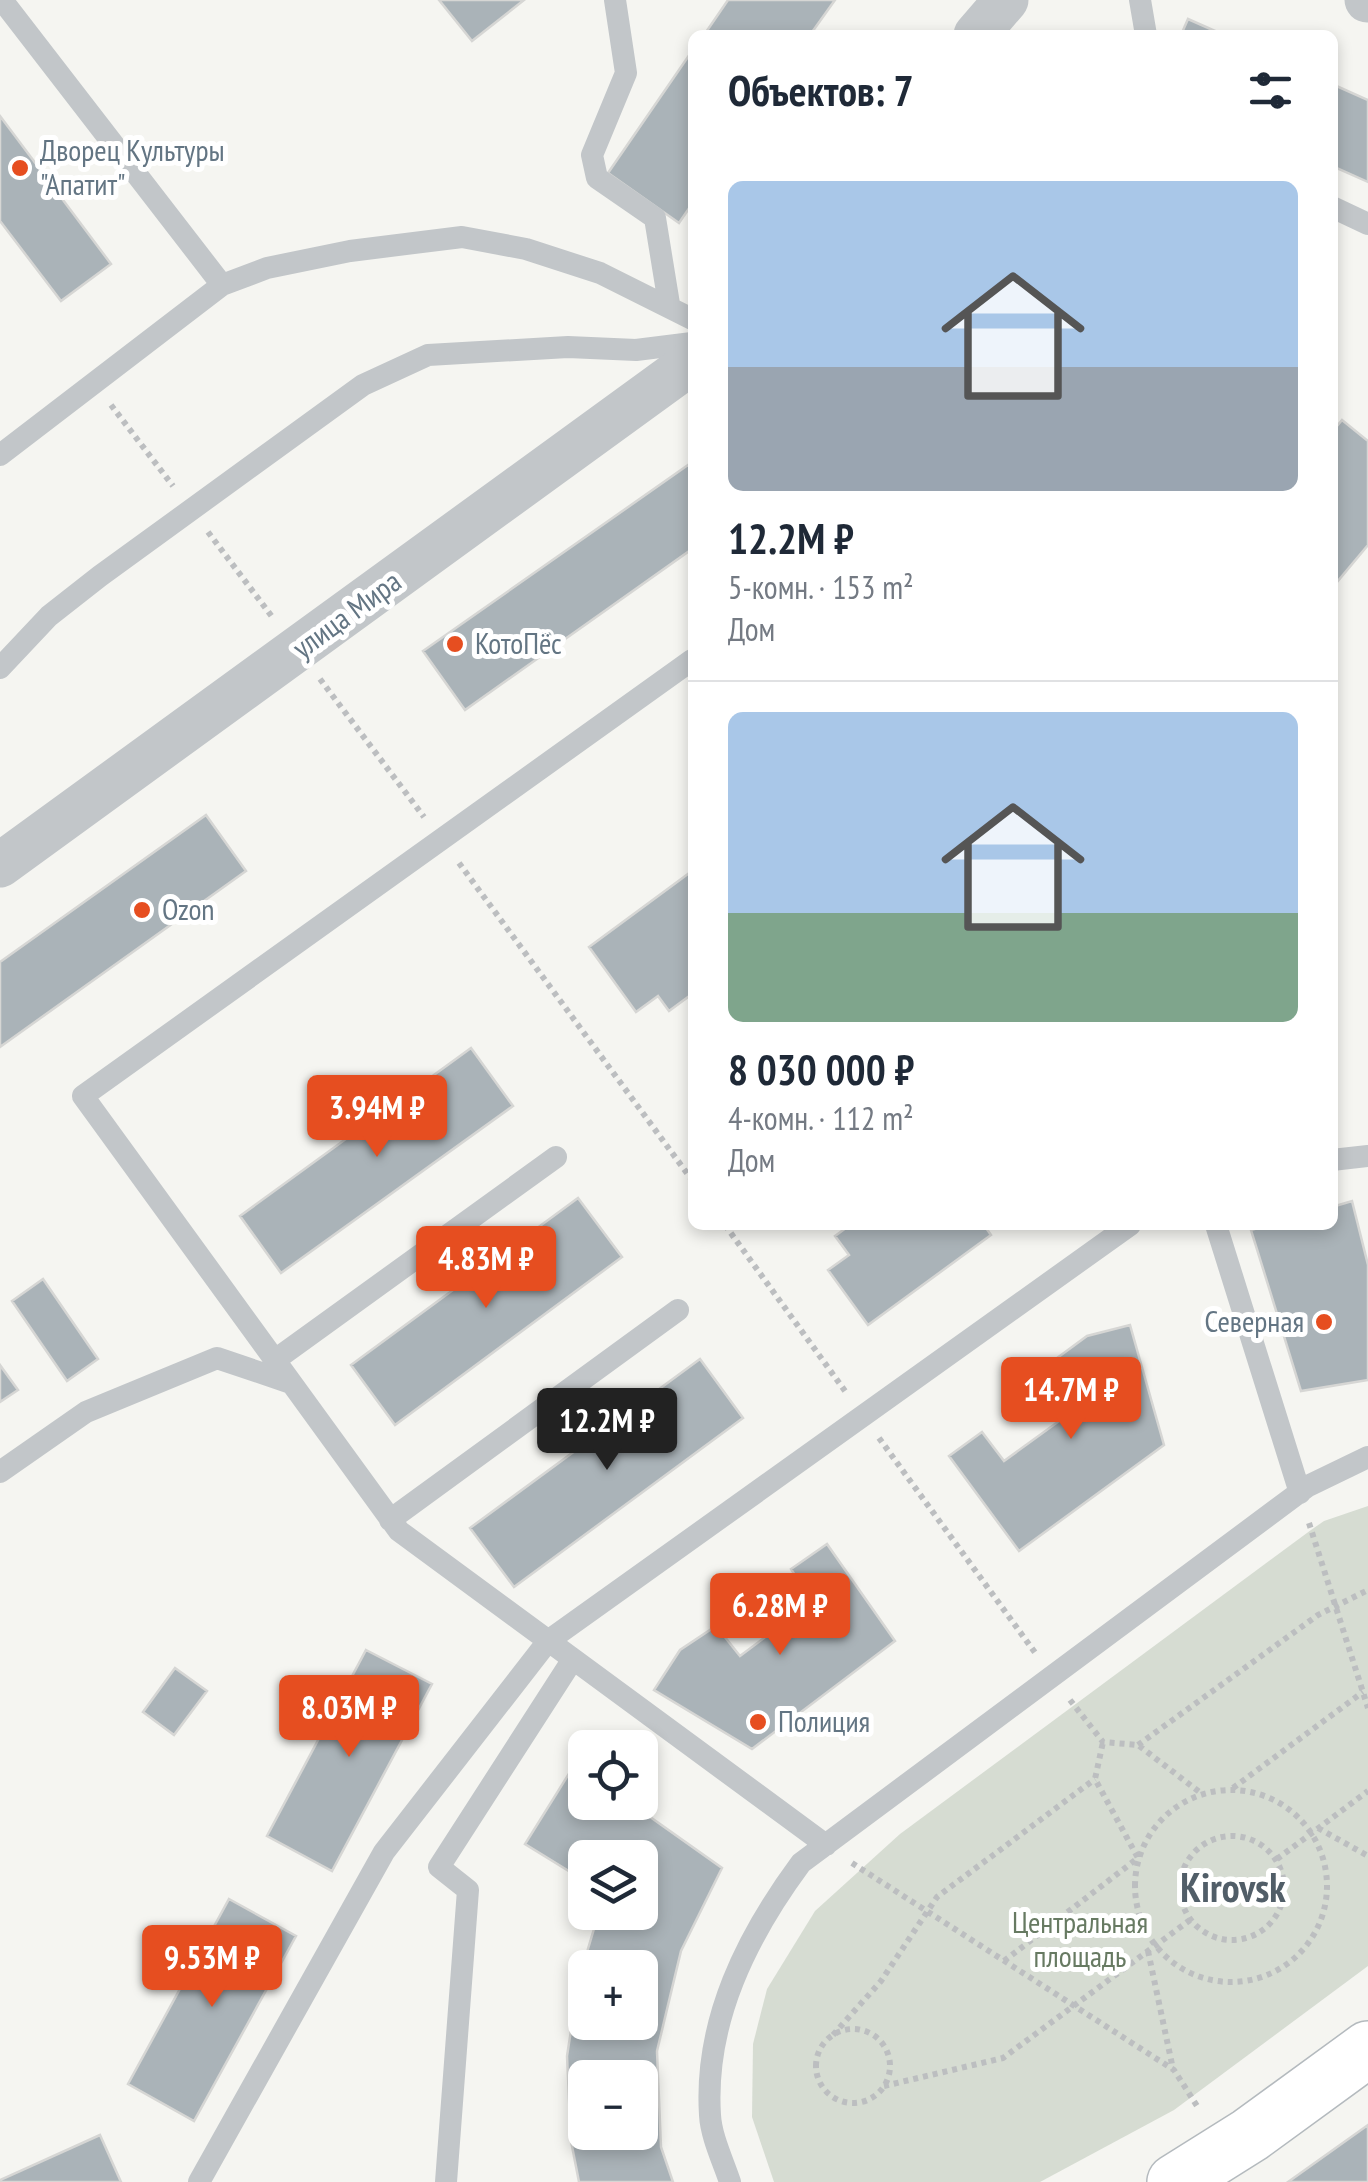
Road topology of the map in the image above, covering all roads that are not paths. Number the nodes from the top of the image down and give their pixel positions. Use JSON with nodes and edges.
{"nodes":[{"id":1,"x":2,"y":0,"type":"edge"},
{"id":2,"x":614,"y":0,"type":"edge"},
{"id":3,"x":1006,"y":0,"type":"edge"},
{"id":4,"x":1140,"y":0,"type":"edge"},
{"id":5,"x":980,"y":30,"type":"edge"},
{"id":6,"x":1145,"y":30,"type":"edge"},
{"id":7,"x":1338,"y":211,"type":"edge"},
{"id":8,"x":1368,"y":224,"type":"edge"},
{"id":9,"x":222,"y":285,"type":"junction"},
{"id":10,"x":669,"y":304,"type":"junction"},
{"id":11,"x":688,"y":316,"type":"edge"},
{"id":12,"x":688,"y":344,"type":"edge"},
{"id":13,"x":688,"y":365,"type":"edge"},
{"id":14,"x":0,"y":455,"type":"edge"},
{"id":15,"x":688,"y":663,"type":"edge"},
{"id":16,"x":0,"y":668,"type":"edge"},
{"id":17,"x":0,"y":865,"type":"edge"},
{"id":18,"x":1368,"y":1156,"type":"edge"},
{"id":19,"x":556,"y":1157,"type":"dead end"},
{"id":20,"x":1338,"y":1159,"type":"edge"},
{"id":21,"x":1123,"y":1230,"type":"edge"},
{"id":22,"x":1218,"y":1230,"type":"edge"},
{"id":23,"x":678,"y":1310,"type":"dead end"},
{"id":24,"x":275,"y":1360,"type":"junction"},
{"id":25,"x":291,"y":1383,"type":"junction"},
{"id":26,"x":1368,"y":1457,"type":"edge"},
{"id":27,"x":0,"y":1472,"type":"edge"},
{"id":28,"x":1300,"y":1492,"type":"junction"},
{"id":29,"x":390,"y":1520,"type":"junction"},
{"id":30,"x":548,"y":1641,"type":"junction"},
{"id":31,"x":572,"y":1658,"type":"junction"},
{"id":32,"x":826,"y":1845,"type":"junction"},
{"id":33,"x":1368,"y":2049,"type":"edge"},
{"id":34,"x":199,"y":2182,"type":"edge"},
{"id":35,"x":446,"y":2182,"type":"edge"},
{"id":36,"x":730,"y":2182,"type":"edge"},
{"id":37,"x":1175,"y":2182,"type":"edge"}],
"edges":[{"from":1,"to":9,"type":"lane"},
{"from":2,"to":10,"type":"lane"},
{"from":3,"to":5,"type":"street"},
{"from":4,"to":6,"type":"lane"},
{"from":7,"to":8,"type":"lane"},
{"from":9,"to":10,"type":"lane"},
{"from":9,"to":14,"type":"lane"},
{"from":10,"to":11,"type":"lane"},
{"from":12,"to":16,"type":"lane"},
{"from":13,"to":17,"type":"street","name":"улица Мира"},
{"from":15,"to":24,"type":"lane"},
{"from":18,"to":20,"type":"lane"},
{"from":19,"to":24,"type":"lane"},
{"from":21,"to":30,"type":"lane"},
{"from":22,"to":28,"type":"lane"},
{"from":23,"to":29,"type":"lane"},
{"from":24,"to":25,"type":"lane"},
{"from":25,"to":27,"type":"lane"},
{"from":25,"to":29,"type":"lane"},
{"from":26,"to":28,"type":"lane"},
{"from":28,"to":32,"type":"lane"},
{"from":29,"to":30,"type":"lane"},
{"from":30,"to":31,"type":"lane"},
{"from":30,"to":34,"type":"lane"},
{"from":31,"to":32,"type":"lane"},
{"from":31,"to":35,"type":"lane"},
{"from":32,"to":36,"type":"lane"},
{"from":33,"to":37,"type":"main road"}]}
